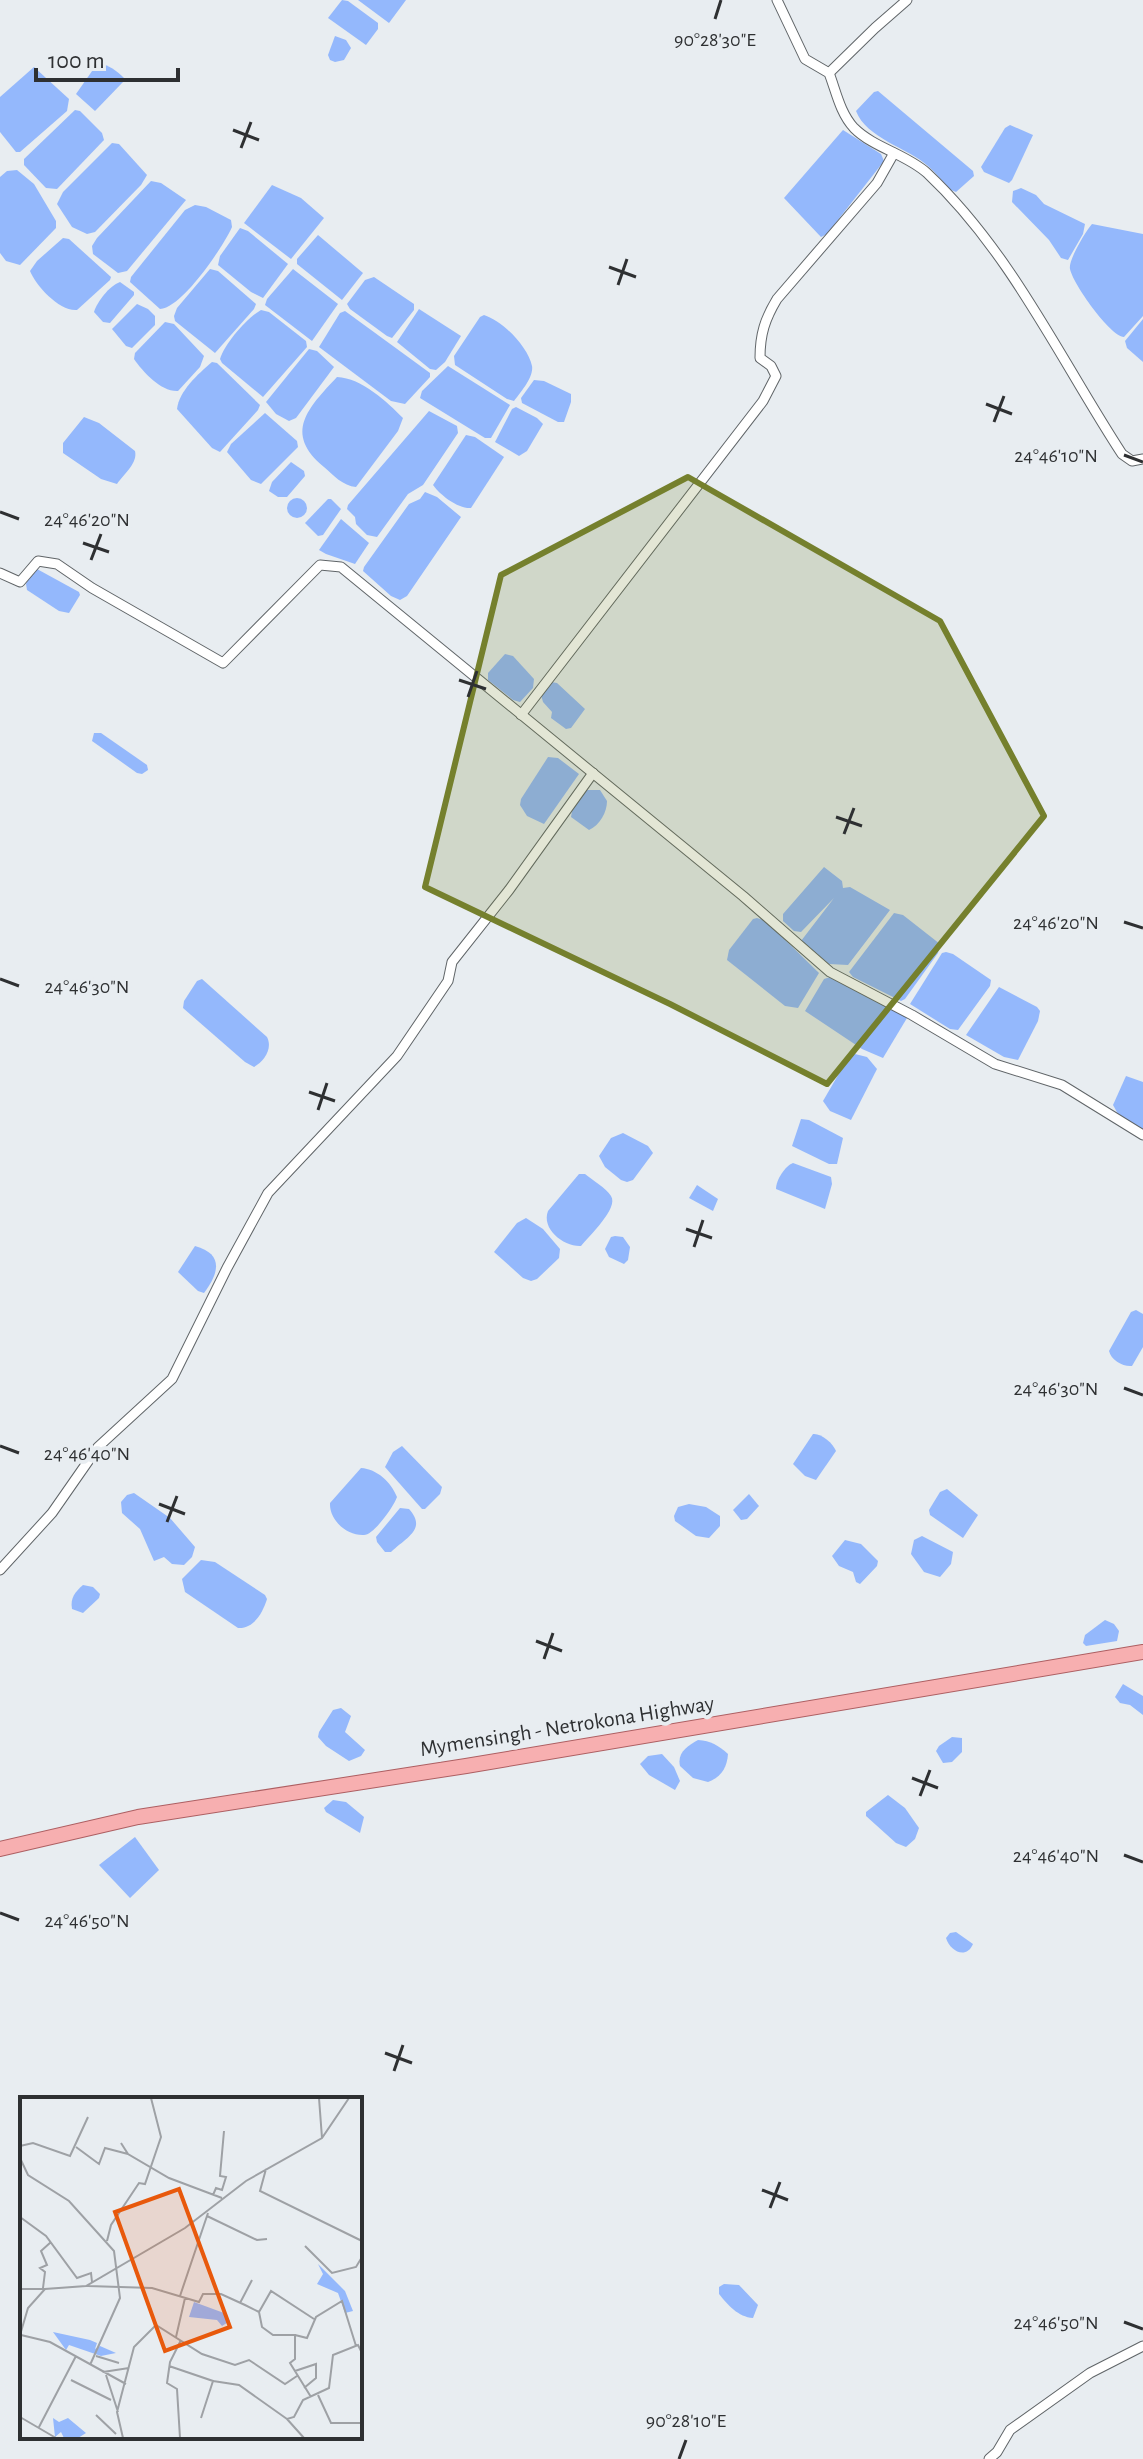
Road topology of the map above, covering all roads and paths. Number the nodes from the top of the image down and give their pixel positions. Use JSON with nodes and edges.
{"nodes":[{"id":1,"x":777,"y":0,"type":"edge"},
{"id":2,"x":907,"y":0,"type":"edge"},
{"id":3,"x":829,"y":73,"type":"junction"},
{"id":4,"x":894,"y":153,"type":"junction"},
{"id":5,"x":1143,"y":459,"type":"edge"},
{"id":6,"x":0,"y":573,"type":"edge"},
{"id":7,"x":521,"y":715,"type":"junction"},
{"id":8,"x":593,"y":773,"type":"junction"},
{"id":9,"x":1143,"y":1135,"type":"edge"},
{"id":10,"x":0,"y":1570,"type":"edge"},
{"id":11,"x":1143,"y":1652,"type":"edge"},
{"id":12,"x":0,"y":1849,"type":"edge"},
{"id":13,"x":1143,"y":2346,"type":"edge"},
{"id":14,"x":989,"y":2459,"type":"edge"}],
"edges":[{"from":1,"to":3,"type":"street"},
{"from":2,"to":3,"type":"street"},
{"from":3,"to":4,"type":"street"},
{"from":4,"to":5,"type":"street"},
{"from":4,"to":7,"type":"street"},
{"from":6,"to":7,"type":"street"},
{"from":7,"to":8,"type":"street"},
{"from":8,"to":9,"type":"street"},
{"from":8,"to":10,"type":"street"},
{"from":11,"to":12,"type":"main road","name":"Mymensingh - Netrokona Highway"},
{"from":13,"to":14,"type":"street"}]}
